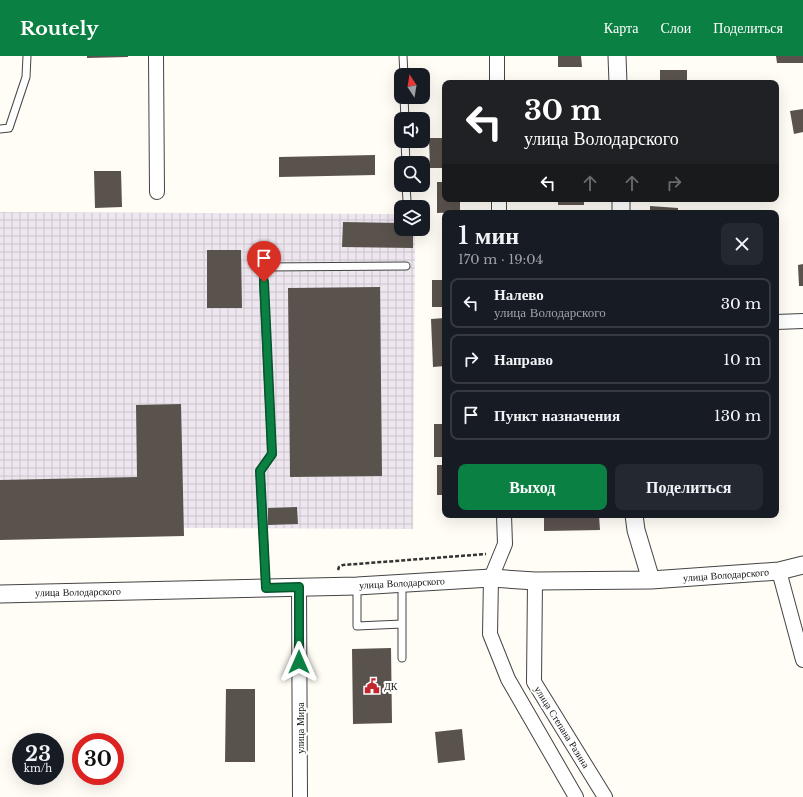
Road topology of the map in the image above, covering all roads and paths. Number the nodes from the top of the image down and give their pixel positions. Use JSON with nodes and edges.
{"nodes":[{"id":1,"x":27,"y":56,"type":"edge"},
{"id":2,"x":156,"y":56,"type":"edge"},
{"id":3,"x":403,"y":56,"type":"edge"},
{"id":4,"x":497,"y":56,"type":"edge"},
{"id":5,"x":617,"y":56,"type":"edge"},
{"id":6,"x":404,"y":68,"type":"edge"},
{"id":7,"x":497,"y":80,"type":"edge"},
{"id":8,"x":618,"y":80,"type":"edge"},
{"id":9,"x":0,"y":128,"type":"edge"},
{"id":10,"x":157,"y":192,"type":"dead end"},
{"id":11,"x":406,"y":266,"type":"dead end"},
{"id":12,"x":803,"y":321,"type":"edge"},
{"id":13,"x":779,"y":322,"type":"edge"},
{"id":14,"x":504,"y":518,"type":"edge"},
{"id":15,"x":634,"y":518,"type":"edge"},
{"id":16,"x":803,"y":565,"type":"edge"},
{"id":17,"x":779,"y":571,"type":"junction"},
{"id":18,"x":491,"y":578,"type":"junction"},
{"id":19,"x":651,"y":580,"type":"junction"},
{"id":20,"x":535,"y":581,"type":"junction"},
{"id":21,"x":402,"y":583,"type":"junction"},
{"id":22,"x":357,"y":586,"type":"junction"},
{"id":23,"x":299,"y":587,"type":"junction"},
{"id":24,"x":266,"y":588,"type":"junction"},
{"id":25,"x":0,"y":594,"type":"edge"},
{"id":26,"x":402,"y":624,"type":"junction"},
{"id":27,"x":402,"y":658,"type":"dead end"},
{"id":28,"x":803,"y":660,"type":"edge"},
{"id":29,"x":300,"y":797,"type":"edge"},
{"id":30,"x":576,"y":797,"type":"edge"},
{"id":31,"x":605,"y":797,"type":"edge"}],
"edges":[{"from":1,"to":9,"type":"lane"},
{"from":2,"to":10,"type":"street"},
{"from":3,"to":6,"type":"lane"},
{"from":4,"to":7,"type":"street"},
{"from":5,"to":8,"type":"street"},
{"from":11,"to":24,"type":"lane"},
{"from":12,"to":13,"type":"street"},
{"from":14,"to":18,"type":"street"},
{"from":15,"to":19,"type":"street"},
{"from":16,"to":17,"type":"street","name":"улица Володарского"},
{"from":17,"to":19,"type":"street","name":"улица Володарского"},
{"from":17,"to":28,"type":"street"},
{"from":18,"to":20,"type":"street","name":"улица Володарского"},
{"from":18,"to":21,"type":"street","name":"улица Володарского"},
{"from":18,"to":30,"type":"street"},
{"from":19,"to":20,"type":"street","name":"улица Володарского"},
{"from":20,"to":31,"type":"street","name":"улица Степана Разина"},
{"from":21,"to":22,"type":"street","name":"улица Володарского"},
{"from":21,"to":26,"type":"lane"},
{"from":22,"to":23,"type":"street","name":"улица Володарского"},
{"from":22,"to":26,"type":"lane"},
{"from":23,"to":24,"type":"street","name":"улица Володарского"},
{"from":23,"to":29,"type":"street","name":"улица Мира"},
{"from":24,"to":25,"type":"street","name":"улица Володарского"},
{"from":26,"to":27,"type":"lane"}]}
